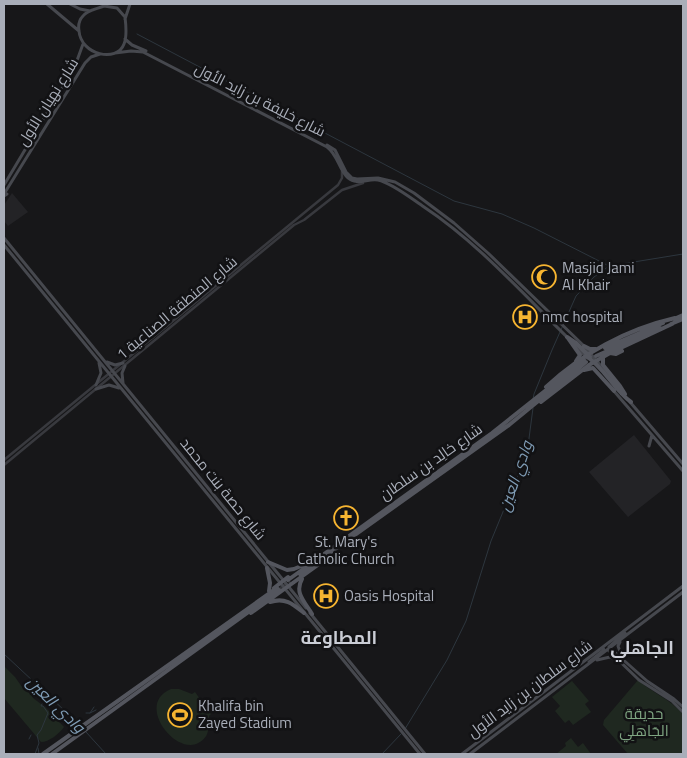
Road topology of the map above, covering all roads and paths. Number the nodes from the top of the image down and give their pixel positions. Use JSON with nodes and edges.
{"nodes":[{"id":1,"x":47,"y":4,"type":"edge"},
{"id":2,"x":70,"y":4,"type":"edge"},
{"id":3,"x":130,"y":4,"type":"edge"},
{"id":4,"x":107,"y":5,"type":"edge"},
{"id":5,"x":93,"y":10,"type":"junction"},
{"id":6,"x":125,"y":20,"type":"junction"},
{"id":7,"x":79,"y":31,"type":"junction"},
{"id":8,"x":125,"y":39,"type":"junction"},
{"id":9,"x":83,"y":44,"type":"junction"},
{"id":10,"x":115,"y":53,"type":"junction"},
{"id":11,"x":100,"y":54,"type":"junction"},
{"id":12,"x":82,"y":68,"type":"junction"},
{"id":13,"x":80,"y":76,"type":"dead end"},
{"id":14,"x":40,"y":114,"type":"dead end"},
{"id":15,"x":42,"y":120,"type":"junction"},
{"id":16,"x":342,"y":170,"type":"junction"},
{"id":17,"x":372,"y":180,"type":"junction"},
{"id":18,"x":4,"y":185,"type":"edge"},
{"id":19,"x":5,"y":195,"type":"edge"},
{"id":20,"x":423,"y":200,"type":"junction"},
{"id":21,"x":424,"y":207,"type":"junction"},
{"id":22,"x":277,"y":238,"type":"junction"},
{"id":23,"x":4,"y":239,"type":"edge"},
{"id":24,"x":4,"y":245,"type":"edge"},
{"id":25,"x":22,"y":251,"type":"dead end"},
{"id":26,"x":14,"y":252,"type":"junction"},
{"id":27,"x":50,"y":285,"type":"dead end"},
{"id":28,"x":47,"y":291,"type":"junction"},
{"id":29,"x":68,"y":309,"type":"dead end"},
{"id":30,"x":64,"y":312,"type":"junction"},
{"id":31,"x":683,"y":315,"type":"edge"},
{"id":32,"x":675,"y":318,"type":"junction"},
{"id":33,"x":683,"y":319,"type":"edge"},
{"id":34,"x":172,"y":323,"type":"junction"},
{"id":35,"x":672,"y":324,"type":"junction"},
{"id":36,"x":171,"y":328,"type":"junction"},
{"id":37,"x":87,"y":332,"type":"dead end"},
{"id":38,"x":568,"y":336,"type":"junction"},
{"id":39,"x":85,"y":338,"type":"junction"},
{"id":40,"x":81,"y":340,"type":"junction"},
{"id":41,"x":75,"y":344,"type":"dead end"},
{"id":42,"x":584,"y":346,"type":"junction"},
{"id":43,"x":600,"y":348,"type":"junction"},
{"id":44,"x":622,"y":352,"type":"dead end"},
{"id":45,"x":610,"y":353,"type":"junction"},
{"id":46,"x":603,"y":357,"type":"junction"},
{"id":47,"x":591,"y":358,"type":"junction"},
{"id":48,"x":98,"y":360,"type":"junction"},
{"id":49,"x":105,"y":362,"type":"junction"},
{"id":50,"x":124,"y":364,"type":"junction"},
{"id":51,"x":562,"y":373,"type":"junction"},
{"id":52,"x":112,"y":374,"type":"junction"},
{"id":53,"x":566,"y":382,"type":"junction"},
{"id":54,"x":123,"y":384,"type":"junction"},
{"id":55,"x":96,"y":387,"type":"junction"},
{"id":56,"x":550,"y":389,"type":"junction"},
{"id":57,"x":614,"y":391,"type":"junction"},
{"id":58,"x":124,"y":392,"type":"junction"},
{"id":59,"x":624,"y":394,"type":"junction"},
{"id":60,"x":86,"y":398,"type":"junction"},
{"id":61,"x":631,"y":402,"type":"junction"},
{"id":62,"x":85,"y":404,"type":"dead end"},
{"id":63,"x":522,"y":413,"type":"junction"},
{"id":64,"x":652,"y":434,"type":"junction"},
{"id":65,"x":41,"y":435,"type":"junction"},
{"id":66,"x":47,"y":435,"type":"dead end"},
{"id":67,"x":31,"y":443,"type":"junction"},
{"id":68,"x":649,"y":446,"type":"dead end"},
{"id":69,"x":30,"y":449,"type":"dead end"},
{"id":70,"x":457,"y":453,"type":"dead end"},
{"id":71,"x":4,"y":460,"type":"edge"},
{"id":72,"x":683,"y":464,"type":"edge"},
{"id":73,"x":4,"y":465,"type":"edge"},
{"id":74,"x":438,"y":471,"type":"junction"},
{"id":75,"x":683,"y":471,"type":"edge"},
{"id":76,"x":363,"y":528,"type":"junction"},
{"id":77,"x":268,"y":562,"type":"junction"},
{"id":78,"x":308,"y":563,"type":"junction"},
{"id":79,"x":267,"y":568,"type":"junction"},
{"id":80,"x":306,"y":574,"type":"junction"},
{"id":81,"x":283,"y":584,"type":"junction"},
{"id":82,"x":683,"y":586,"type":"edge"},
{"id":83,"x":287,"y":588,"type":"junction"},
{"id":84,"x":269,"y":591,"type":"junction"},
{"id":85,"x":683,"y":592,"type":"edge"},
{"id":86,"x":304,"y":613,"type":"junction"},
{"id":87,"x":312,"y":614,"type":"junction"},
{"id":88,"x":247,"y":616,"type":"junction"},
{"id":89,"x":211,"y":635,"type":"junction"},
{"id":90,"x":328,"y":635,"type":"junction"},
{"id":91,"x":628,"y":635,"type":"junction"},
{"id":92,"x":335,"y":636,"type":"dead end"},
{"id":93,"x":203,"y":644,"type":"junction"},
{"id":94,"x":607,"y":648,"type":"junction"},
{"id":95,"x":629,"y":668,"type":"junction"},
{"id":96,"x":582,"y":670,"type":"junction"},
{"id":97,"x":683,"y":707,"type":"edge"},
{"id":98,"x":683,"y":712,"type":"edge"},
{"id":99,"x":395,"y":720,"type":"junction"},
{"id":100,"x":88,"y":725,"type":"junction"},
{"id":101,"x":78,"y":732,"type":"junction"},
{"id":102,"x":416,"y":746,"type":"junction"},
{"id":103,"x":43,"y":754,"type":"edge"},
{"id":104,"x":52,"y":754,"type":"edge"},
{"id":105,"x":420,"y":754,"type":"edge"},
{"id":106,"x":425,"y":754,"type":"edge"},
{"id":107,"x":462,"y":754,"type":"edge"},
{"id":108,"x":470,"y":754,"type":"edge"}],
"edges":[{"from":1,"to":7,"type":"main road"},
{"from":2,"to":5,"type":"main road"},
{"from":3,"to":6,"type":"main road"},
{"from":4,"to":5,"type":"main road"},
{"from":4,"to":6,"type":"main road"},
{"from":5,"to":7,"type":"main road"},
{"from":6,"to":8,"type":"main road"},
{"from":7,"to":9,"type":"main road"},
{"from":8,"to":10,"type":"main road"},
{"from":8,"to":20,"type":"main road","name":"شارع خليفة بن زايد الأول"},
{"from":9,"to":11,"type":"main road"},
{"from":9,"to":15,"type":"main road","name":"شارع نهيان الأول"},
{"from":10,"to":11,"type":"main road"},
{"from":10,"to":16,"type":"main road","name":"شارع خليفة بن زايد الأول"},
{"from":11,"to":12,"type":"main road","name":"شارع نهيان الأول"},
{"from":12,"to":13,"type":"main road"},
{"from":12,"to":19,"type":"main road","name":"شارع نهيان الأول"},
{"from":14,"to":15,"type":"main road"},
{"from":15,"to":18,"type":"main road","name":"شارع نهيان الأول"},
{"from":16,"to":17,"type":"main road","name":"شارع خليفة بن زايد الأول"},
{"from":16,"to":22,"type":"street","name":"شارع المنطقة الصناعية 1"},
{"from":17,"to":21,"type":"main road","name":"شارع خليفة بن زايد الأول"},
{"from":17,"to":22,"type":"street","name":"شارع المنطقة الصناعية 1"},
{"from":20,"to":21,"type":"main road"},
{"from":20,"to":38,"type":"main road","name":"شارع خليفة بن زايد الأول"},
{"from":21,"to":38,"type":"main road","name":"شارع خليفة بن زايد الأول"},
{"from":22,"to":34,"type":"street","name":"شارع المنطقة الصناعية 1"},
{"from":22,"to":36,"type":"street","name":"شارع المنطقة الصناعية 1"},
{"from":23,"to":26,"type":"main road","name":"شارع حصة بنت محمد"},
{"from":24,"to":40,"type":"main road","name":"شارع حصة بنت محمد"},
{"from":25,"to":26,"type":"main road"},
{"from":26,"to":28,"type":"main road","name":"شارع حصة بنت محمد"},
{"from":27,"to":28,"type":"main road"},
{"from":28,"to":30,"type":"main road","name":"شارع حصة بنت محمد"},
{"from":29,"to":30,"type":"main road"},
{"from":30,"to":39,"type":"main road","name":"شارع حصة بنت محمد"},
{"from":31,"to":32,"type":"main road","name":"شارع خالِد بن سلطان"},
{"from":32,"to":43,"type":"main road"},
{"from":32,"to":47,"type":"main road","name":"شارع خالِد بن سلطان"},
{"from":33,"to":35,"type":"main road","name":"شارع خالِد بن سلطان"},
{"from":34,"to":36,"type":"street"},
{"from":34,"to":50,"type":"street","name":"شارع المنطقة الصناعية 1"},
{"from":35,"to":45,"type":"main road"},
{"from":35,"to":47,"type":"main road","name":"شارع خالِد بن سلطان"},
{"from":36,"to":50,"type":"street","name":"شارع المنطقة الصناعية 1"},
{"from":37,"to":39,"type":"main road"},
{"from":38,"to":42,"type":"main road","name":"شارع خليفة بن زايد الأول"},
{"from":38,"to":47,"type":"main road"},
{"from":38,"to":51,"type":"main road"},
{"from":39,"to":49,"type":"main road","name":"شارع حصة بنت محمد"},
{"from":40,"to":41,"type":"main road"},
{"from":40,"to":48,"type":"main road","name":"شارع حصة بنت محمد"},
{"from":42,"to":43,"type":"main road"},
{"from":42,"to":47,"type":"main road","name":"شارع خليفة بن زايد الأول"},
{"from":43,"to":47,"type":"main road"},
{"from":44,"to":45,"type":"main road"},
{"from":45,"to":46,"type":"main road"},
{"from":46,"to":47,"type":"main road"},
{"from":46,"to":59,"type":"main road"},
{"from":47,"to":51,"type":"main road"},
{"from":47,"to":53,"type":"main road"},
{"from":47,"to":56,"type":"main road","name":"شارع خالِد بن سلطان"},
{"from":47,"to":57,"type":"main road","name":"شارع خليفة بن زايد الأول"},
{"from":47,"to":59,"type":"main road","name":"شارع خليفة بن زايد الأول"},
{"from":47,"to":61,"type":"main road"},
{"from":48,"to":52,"type":"main road","name":"شارع حصة بنت محمد"},
{"from":48,"to":55,"type":"main road"},
{"from":49,"to":50,"type":"main road"},
{"from":49,"to":52,"type":"main road","name":"شارع حصة بنت محمد"},
{"from":50,"to":52,"type":"street","name":"شارع المنطقة الصناعية 1"},
{"from":50,"to":54,"type":"main road"},
{"from":51,"to":56,"type":"main road"},
{"from":52,"to":54,"type":"main road","name":"شارع حصة بنت محمد"},
{"from":52,"to":55,"type":"street","name":"شارع المنطقة الصناعية 1"},
{"from":52,"to":58,"type":"main road","name":"شارع حصة بنت محمد"},
{"from":53,"to":56,"type":"main road"},
{"from":53,"to":57,"type":"main road"},
{"from":54,"to":77,"type":"main road","name":"شارع حصة بنت محمد"},
{"from":55,"to":58,"type":"main road"},
{"from":55,"to":60,"type":"street","name":"شارع المنطقة الصناعية 1"},
{"from":55,"to":71,"type":"street","name":"شارع المنطقة الصناعية 1"},
{"from":56,"to":63,"type":"main road","name":"شارع خالِد بن سلطان"},
{"from":57,"to":64,"type":"main road","name":"شارع خليفة بن زايد الأول"},
{"from":58,"to":79,"type":"main road","name":"شارع حصة بنت محمد"},
{"from":59,"to":61,"type":"main road","name":"شارع خليفة بن زايد الأول"},
{"from":60,"to":62,"type":"street"},
{"from":60,"to":65,"type":"street","name":"شارع المنطقة الصناعية 1"},
{"from":61,"to":72,"type":"main road","name":"شارع خليفة بن زايد الأول"},
{"from":63,"to":74,"type":"main road","name":"شارع خالِد بن سلطان"},
{"from":63,"to":76,"type":"main road","name":"شارع خالِد بن سلطان"},
{"from":64,"to":68,"type":"main road"},
{"from":64,"to":75,"type":"main road","name":"شارع خليفة بن زايد الأول"},
{"from":65,"to":66,"type":"street"},
{"from":65,"to":67,"type":"street","name":"شارع المنطقة الصناعية 1"},
{"from":67,"to":69,"type":"street"},
{"from":67,"to":73,"type":"street","name":"شارع المنطقة الصناعية 1"},
{"from":70,"to":74,"type":"main road"},
{"from":74,"to":76,"type":"main road","name":"شارع خالِد بن سلطان"},
{"from":76,"to":78,"type":"main road"},
{"from":76,"to":80,"type":"main road"},
{"from":76,"to":81,"type":"main road","name":"شارع خالِد بن سلطان"},
{"from":77,"to":78,"type":"main road"},
{"from":77,"to":81,"type":"main road","name":"شارع حصة بنت محمد"},
{"from":78,"to":81,"type":"main road"},
{"from":79,"to":81,"type":"main road","name":"شارع حصة بنت محمد"},
{"from":79,"to":84,"type":"main road"},
{"from":80,"to":83,"type":"main road"},
{"from":80,"to":87,"type":"main road"},
{"from":81,"to":83,"type":"main road","name":"شارع حصة بنت محمد"},
{"from":81,"to":84,"type":"main road"},
{"from":81,"to":89,"type":"main road","name":"شارع خالِد بن سلطان"},
{"from":81,"to":93,"type":"main road","name":"شارع خالِد بن سلطان"},
{"from":82,"to":94,"type":"main road","name":"شارع سلطان بن زايد الأول"},
{"from":83,"to":86,"type":"main road","name":"شارع حصة بنت محمد"},
{"from":83,"to":87,"type":"main road","name":"شارع حصة بنت محمد"},
{"from":83,"to":88,"type":"main road"},
{"from":84,"to":89,"type":"main road"},
{"from":85,"to":91,"type":"main road","name":"شارع سلطان بن زايد الأول"},
{"from":86,"to":88,"type":"main road"},
{"from":86,"to":99,"type":"main road","name":"شارع حصة بنت محمد"},
{"from":87,"to":90,"type":"main road","name":"شارع حصة بنت محمد"},
{"from":88,"to":93,"type":"main road"},
{"from":89,"to":100,"type":"main road","name":"شارع خالِد بن سلطان"},
{"from":90,"to":92,"type":"main road"},
{"from":90,"to":99,"type":"main road","name":"شارع حصة بنت محمد"},
{"from":91,"to":94,"type":"main road","name":"شارع سلطان بن زايد الأول"},
{"from":91,"to":95,"type":"main road"},
{"from":93,"to":100,"type":"main road","name":"شارع خالِد بن سلطان"},
{"from":94,"to":95,"type":"main road"},
{"from":94,"to":96,"type":"main road"},
{"from":94,"to":107,"type":"main road","name":"شارع سلطان بن زايد الأول"},
{"from":95,"to":96,"type":"main road"},
{"from":95,"to":97,"type":"main road"},
{"from":95,"to":98,"type":"main road"},
{"from":96,"to":108,"type":"main road","name":"شارع سلطان بن زايد الأول"},
{"from":99,"to":102,"type":"main road","name":"شارع حصة بنت محمد"},
{"from":100,"to":101,"type":"main road","name":"شارع خالِد بن سلطان"},
{"from":101,"to":103,"type":"main road","name":"شارع خالِد بن سلطان"},
{"from":101,"to":104,"type":"main road","name":"شارع خالِد بن سلطان"},
{"from":102,"to":105,"type":"main road","name":"شارع حصة بنت محمد"},
{"from":102,"to":106,"type":"main road","name":"شارع حصة بنت محمد"}]}
